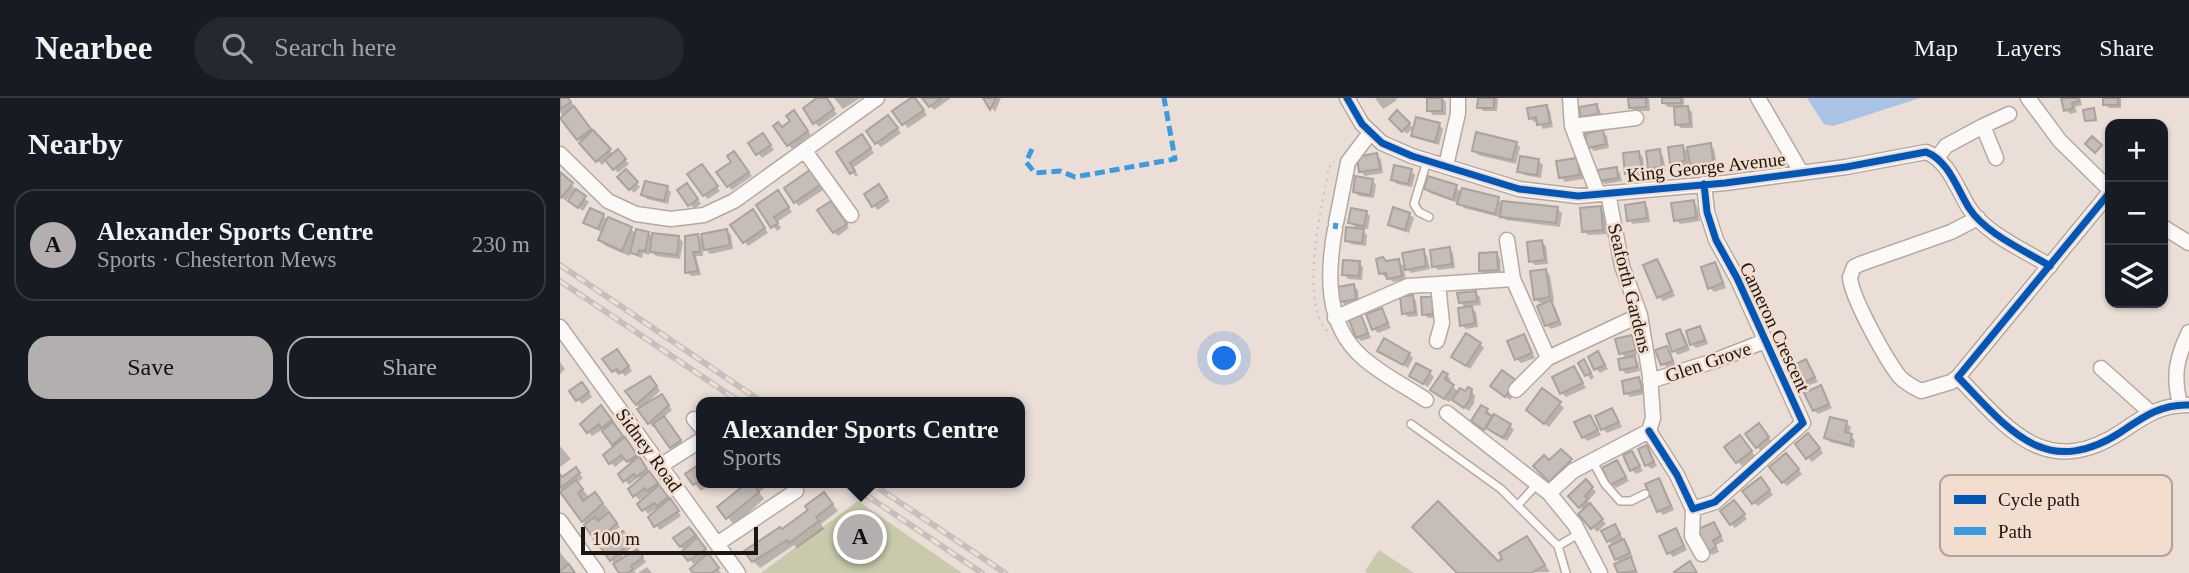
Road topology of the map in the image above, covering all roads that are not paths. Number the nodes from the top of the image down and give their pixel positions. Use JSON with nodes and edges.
{"nodes":[{"id":1,"x":877,"y":98,"type":"edge"},
{"id":2,"x":1347,"y":98,"type":"edge"},
{"id":3,"x":1458,"y":98,"type":"edge"},
{"id":4,"x":1570,"y":98,"type":"edge"},
{"id":5,"x":1758,"y":98,"type":"edge"},
{"id":6,"x":2028,"y":98,"type":"edge"},
{"id":7,"x":2009,"y":114,"type":"dead end"},
{"id":8,"x":1636,"y":118,"type":"dead end"},
{"id":9,"x":1572,"y":125,"type":"junction"},
{"id":10,"x":1983,"y":126,"type":"junction"},
{"id":11,"x":1370,"y":133,"type":"junction"},
{"id":12,"x":805,"y":151,"type":"junction"},
{"id":13,"x":560,"y":154,"type":"edge"},
{"id":14,"x":1937,"y":158,"type":"junction"},
{"id":15,"x":1996,"y":158,"type":"dead end"},
{"id":16,"x":1427,"y":160,"type":"junction"},
{"id":17,"x":1446,"y":166,"type":"junction"},
{"id":18,"x":1801,"y":172,"type":"junction"},
{"id":19,"x":1704,"y":184,"type":"junction"},
{"id":20,"x":2105,"y":186,"type":"edge"},
{"id":21,"x":1603,"y":194,"type":"junction"},
{"id":22,"x":2105,"y":197,"type":"edge"},
{"id":23,"x":851,"y":215,"type":"dead end"},
{"id":24,"x":1429,"y":217,"type":"dead end"},
{"id":25,"x":1978,"y":218,"type":"junction"},
{"id":26,"x":2168,"y":230,"type":"edge"},
{"id":27,"x":1507,"y":240,"type":"dead end"},
{"id":28,"x":2189,"y":243,"type":"edge"},
{"id":29,"x":2050,"y":266,"type":"junction"},
{"id":30,"x":1513,"y":279,"type":"junction"},
{"id":31,"x":1438,"y":284,"type":"junction"},
{"id":32,"x":1640,"y":315,"type":"junction"},
{"id":33,"x":1335,"y":318,"type":"junction"},
{"id":34,"x":560,"y":327,"type":"edge"},
{"id":35,"x":2189,"y":332,"type":"edge"},
{"id":36,"x":1437,"y":341,"type":"dead end"},
{"id":37,"x":1765,"y":341,"type":"junction"},
{"id":38,"x":1548,"y":358,"type":"junction"},
{"id":39,"x":2101,"y":368,"type":"dead end"},
{"id":40,"x":1958,"y":377,"type":"junction"},
{"id":41,"x":1650,"y":382,"type":"junction"},
{"id":42,"x":1516,"y":390,"type":"dead end"},
{"id":43,"x":1426,"y":400,"type":"dead end"},
{"id":44,"x":2185,"y":405,"type":"edge"},
{"id":45,"x":2150,"y":412,"type":"junction"},
{"id":46,"x":1447,"y":413,"type":"dead end"},
{"id":47,"x":1412,"y":424,"type":"dead end"},
{"id":48,"x":1649,"y":431,"type":"junction"},
{"id":49,"x":696,"y":443,"type":"edge"},
{"id":50,"x":1591,"y":460,"type":"junction"},
{"id":51,"x":660,"y":466,"type":"junction"},
{"id":52,"x":1543,"y":488,"type":"junction"},
{"id":53,"x":796,"y":491,"type":"dead end"},
{"id":54,"x":1646,"y":494,"type":"dead end"},
{"id":55,"x":1518,"y":505,"type":"junction"},
{"id":56,"x":1693,"y":509,"type":"junction"},
{"id":57,"x":560,"y":521,"type":"edge"},
{"id":58,"x":1580,"y":533,"type":"junction"},
{"id":59,"x":717,"y":544,"type":"junction"},
{"id":60,"x":1558,"y":546,"type":"junction"},
{"id":61,"x":1702,"y":554,"type":"dead end"},
{"id":62,"x":597,"y":573,"type":"edge"},
{"id":63,"x":738,"y":573,"type":"edge"},
{"id":64,"x":1566,"y":573,"type":"edge"},
{"id":65,"x":1600,"y":573,"type":"edge"}],
"edges":[{"from":1,"to":12,"type":"street"},
{"from":2,"to":11,"type":"street","name":"King George Avenue"},
{"from":3,"to":17,"type":"street"},
{"from":4,"to":9,"type":"street","name":"Seaforth Gardens"},
{"from":5,"to":18,"type":"street"},
{"from":6,"to":20,"type":"street"},
{"from":7,"to":10,"type":"street"},
{"from":8,"to":9,"type":"street"},
{"from":9,"to":21,"type":"street","name":"Seaforth Gardens"},
{"from":10,"to":14,"type":"street"},
{"from":10,"to":15,"type":"street"},
{"from":11,"to":16,"type":"street","name":"King George Avenue"},
{"from":11,"to":33,"type":"street"},
{"from":12,"to":13,"type":"street"},
{"from":12,"to":23,"type":"street"},
{"from":14,"to":18,"type":"street","name":"King George Avenue"},
{"from":14,"to":25,"type":"street"},
{"from":16,"to":17,"type":"street","name":"King George Avenue"},
{"from":16,"to":24,"type":"lane"},
{"from":17,"to":21,"type":"street","name":"King George Avenue"},
{"from":18,"to":19,"type":"street","name":"King George Avenue"},
{"from":19,"to":21,"type":"street","name":"King George Avenue"},
{"from":19,"to":37,"type":"street","name":"Cameron Crescent"},
{"from":21,"to":32,"type":"street","name":"Seaforth Gardens"},
{"from":22,"to":29,"type":"street"},
{"from":25,"to":29,"type":"street"},
{"from":25,"to":40,"type":"street"},
{"from":26,"to":28,"type":"street"},
{"from":27,"to":30,"type":"street"},
{"from":29,"to":40,"type":"street"},
{"from":30,"to":31,"type":"street"},
{"from":30,"to":38,"type":"street"},
{"from":31,"to":33,"type":"street"},
{"from":31,"to":36,"type":"street"},
{"from":32,"to":38,"type":"street"},
{"from":32,"to":41,"type":"street","name":"Seaforth Gardens"},
{"from":33,"to":43,"type":"street"},
{"from":34,"to":51,"type":"street","name":"Sidney Road"},
{"from":35,"to":44,"type":"street"},
{"from":37,"to":41,"type":"street","name":"Glen Grove"},
{"from":37,"to":56,"type":"street","name":"Cameron Crescent"},
{"from":38,"to":42,"type":"street"},
{"from":39,"to":45,"type":"street"},
{"from":40,"to":45,"type":"street"},
{"from":41,"to":48,"type":"street","name":"Seaforth Gardens"},
{"from":44,"to":45,"type":"street"},
{"from":46,"to":52,"type":"street"},
{"from":47,"to":55,"type":"lane"},
{"from":48,"to":50,"type":"street"},
{"from":48,"to":56,"type":"street"},
{"from":49,"to":51,"type":"street"},
{"from":50,"to":52,"type":"street"},
{"from":50,"to":54,"type":"lane"},
{"from":51,"to":59,"type":"street","name":"Sidney Road"},
{"from":52,"to":55,"type":"lane"},
{"from":52,"to":58,"type":"street"},
{"from":53,"to":59,"type":"street"},
{"from":55,"to":60,"type":"lane"},
{"from":56,"to":61,"type":"street"},
{"from":57,"to":62,"type":"street"},
{"from":58,"to":60,"type":"lane"},
{"from":58,"to":65,"type":"street"},
{"from":59,"to":63,"type":"street","name":"Sidney Road"},
{"from":60,"to":64,"type":"lane"}]}
